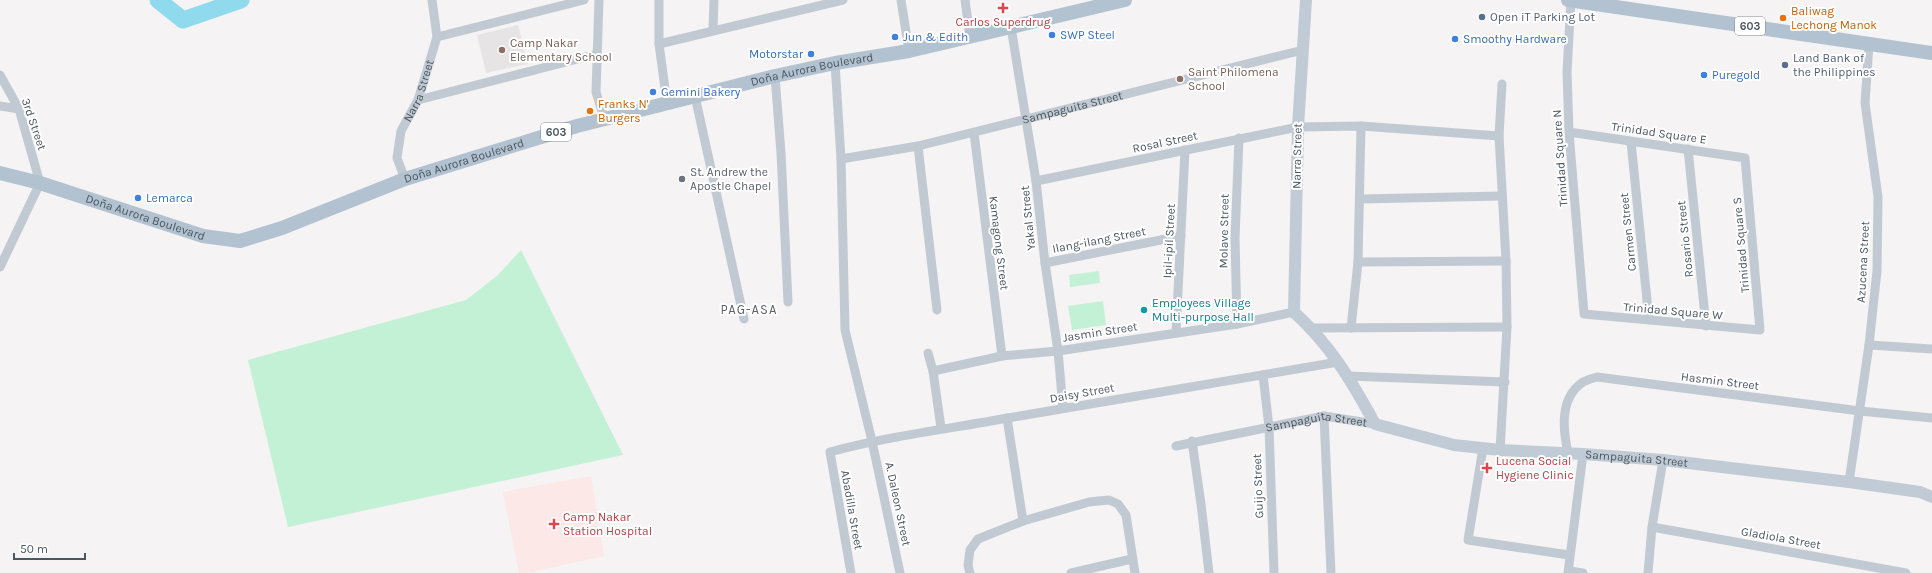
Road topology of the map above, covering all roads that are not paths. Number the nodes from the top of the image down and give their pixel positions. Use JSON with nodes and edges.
{"nodes":[{"id":1,"x":432,"y":0,"type":"edge"},
{"id":2,"x":584,"y":0,"type":"edge"},
{"id":3,"x":599,"y":0,"type":"edge"},
{"id":4,"x":659,"y":0,"type":"edge"},
{"id":5,"x":714,"y":0,"type":"edge"},
{"id":6,"x":843,"y":0,"type":"edge"},
{"id":7,"x":901,"y":0,"type":"edge"},
{"id":8,"x":965,"y":0,"type":"edge"},
{"id":9,"x":1125,"y":0,"type":"edge"},
{"id":10,"x":1306,"y":0,"type":"edge"},
{"id":11,"x":1569,"y":0,"type":"edge"},
{"id":12,"x":1011,"y":27,"type":"junction"},
{"id":13,"x":713,"y":30,"type":"junction"},
{"id":14,"x":437,"y":37,"type":"junction"},
{"id":15,"x":970,"y":37,"type":"junction"},
{"id":16,"x":659,"y":44,"type":"junction"},
{"id":17,"x":1869,"y":44,"type":"junction"},
{"id":18,"x":1303,"y":50,"type":"junction"},
{"id":19,"x":909,"y":51,"type":"junction"},
{"id":20,"x":1932,"y":53,"type":"edge"},
{"id":21,"x":597,"y":54,"type":"junction"},
{"id":22,"x":835,"y":63,"type":"junction"},
{"id":23,"x":0,"y":75,"type":"edge"},
{"id":24,"x":775,"y":76,"type":"junction"},
{"id":25,"x":1502,"y":84,"type":"dead end"},
{"id":26,"x":695,"y":96,"type":"junction"},
{"id":27,"x":418,"y":100,"type":"junction"},
{"id":28,"x":667,"y":103,"type":"junction"},
{"id":29,"x":0,"y":106,"type":"edge"},
{"id":30,"x":19,"y":109,"type":"junction"},
{"id":31,"x":604,"y":118,"type":"junction"},
{"id":32,"x":1026,"y":118,"type":"junction"},
{"id":33,"x":1361,"y":126,"type":"junction"},
{"id":34,"x":1298,"y":127,"type":"junction"},
{"id":35,"x":1569,"y":132,"type":"junction"},
{"id":36,"x":974,"y":133,"type":"junction"},
{"id":37,"x":1499,"y":136,"type":"junction"},
{"id":38,"x":1239,"y":138,"type":"junction"},
{"id":39,"x":1631,"y":142,"type":"junction"},
{"id":40,"x":918,"y":146,"type":"junction"},
{"id":41,"x":1688,"y":149,"type":"junction"},
{"id":42,"x":1185,"y":150,"type":"junction"},
{"id":43,"x":1745,"y":158,"type":"joint"},
{"id":44,"x":841,"y":159,"type":"junction"},
{"id":45,"x":0,"y":173,"type":"edge"},
{"id":46,"x":405,"y":180,"type":"junction"},
{"id":47,"x":1036,"y":181,"type":"junction"},
{"id":48,"x":40,"y":183,"type":"junction"},
{"id":49,"x":1502,"y":196,"type":"junction"},
{"id":50,"x":1360,"y":199,"type":"junction"},
{"id":51,"x":1181,"y":236,"type":"junction"},
{"id":52,"x":3,"y":253,"type":"edge"},
{"id":53,"x":1506,"y":261,"type":"junction"},
{"id":54,"x":1358,"y":262,"type":"junction"},
{"id":55,"x":1045,"y":263,"type":"junction"},
{"id":56,"x":0,"y":267,"type":"edge"},
{"id":57,"x":788,"y":302,"type":"dead end"},
{"id":58,"x":937,"y":310,"type":"dead end"},
{"id":59,"x":1294,"y":312,"type":"junction"},
{"id":60,"x":1584,"y":314,"type":"joint"},
{"id":61,"x":744,"y":319,"type":"dead end"},
{"id":62,"x":1649,"y":320,"type":"junction"},
{"id":63,"x":1237,"y":324,"type":"junction"},
{"id":64,"x":1706,"y":326,"type":"junction"},
{"id":65,"x":1507,"y":327,"type":"junction"},
{"id":66,"x":1312,"y":328,"type":"junction"},
{"id":67,"x":1352,"y":328,"type":"junction"},
{"id":68,"x":1760,"y":330,"type":"joint"},
{"id":69,"x":1176,"y":332,"type":"junction"},
{"id":70,"x":1869,"y":346,"type":"junction"},
{"id":71,"x":1932,"y":349,"type":"edge"},
{"id":72,"x":1058,"y":350,"type":"junction"},
{"id":73,"x":928,"y":353,"type":"dead end"},
{"id":74,"x":1002,"y":356,"type":"junction"},
{"id":75,"x":1338,"y":362,"type":"junction"},
{"id":76,"x":933,"y":371,"type":"junction"},
{"id":77,"x":1263,"y":375,"type":"junction"},
{"id":78,"x":1348,"y":376,"type":"junction"},
{"id":79,"x":1505,"y":382,"type":"junction"},
{"id":80,"x":1063,"y":408,"type":"junction"},
{"id":81,"x":1860,"y":411,"type":"junction"},
{"id":82,"x":1324,"y":416,"type":"junction"},
{"id":83,"x":1007,"y":418,"type":"junction"},
{"id":84,"x":1932,"y":418,"type":"edge"},
{"id":85,"x":1374,"y":424,"type":"junction"},
{"id":86,"x":1269,"y":427,"type":"junction"},
{"id":87,"x":941,"y":428,"type":"junction"},
{"id":88,"x":872,"y":441,"type":"junction"},
{"id":89,"x":1192,"y":441,"type":"junction"},
{"id":90,"x":1176,"y":446,"type":"dead end"},
{"id":91,"x":1483,"y":448,"type":"junction"},
{"id":92,"x":1500,"y":450,"type":"junction"},
{"id":93,"x":830,"y":452,"type":"joint"},
{"id":94,"x":1568,"y":453,"type":"junction"},
{"id":95,"x":1583,"y":454,"type":"junction"},
{"id":96,"x":1663,"y":460,"type":"junction"},
{"id":97,"x":1850,"y":482,"type":"junction"},
{"id":98,"x":1932,"y":497,"type":"edge"},
{"id":99,"x":1023,"y":521,"type":"junction"},
{"id":100,"x":1652,"y":527,"type":"junction"},
{"id":101,"x":1569,"y":555,"type":"junction"},
{"id":102,"x":1132,"y":559,"type":"junction"},
{"id":103,"x":1568,"y":572,"type":"edge"},
{"id":104,"x":851,"y":573,"type":"edge"},
{"id":105,"x":900,"y":573,"type":"edge"},
{"id":106,"x":970,"y":573,"type":"edge"},
{"id":107,"x":1071,"y":573,"type":"edge"},
{"id":108,"x":1135,"y":573,"type":"edge"},
{"id":109,"x":1209,"y":573,"type":"edge"},
{"id":110,"x":1274,"y":573,"type":"edge"},
{"id":111,"x":1331,"y":573,"type":"edge"},
{"id":112,"x":1583,"y":573,"type":"edge"},
{"id":113,"x":1648,"y":573,"type":"edge"},
{"id":114,"x":1906,"y":573,"type":"edge"}],
"edges":[{"from":1,"to":14,"type":"street","name":"Narra Street"},
{"from":2,"to":14,"type":"street"},
{"from":3,"to":21,"type":"street"},
{"from":4,"to":16,"type":"street"},
{"from":5,"to":13,"type":"street"},
{"from":6,"to":13,"type":"street"},
{"from":7,"to":19,"type":"street"},
{"from":8,"to":15,"type":"street"},
{"from":9,"to":12,"type":"main road","name":"Doña Aurora Boulevard","number":"603"},
{"from":10,"to":18,"type":"street","name":"Narra Street"},
{"from":11,"to":17,"type":"main road","number":"603"},
{"from":11,"to":35,"type":"street","name":"Trinidad Square N"},
{"from":12,"to":15,"type":"main road","name":"Doña Aurora Boulevard","number":"603"},
{"from":12,"to":32,"type":"street","name":"Yakal Street"},
{"from":13,"to":16,"type":"street"},
{"from":14,"to":27,"type":"street","name":"Narra Street"},
{"from":15,"to":19,"type":"main road","name":"Doña Aurora Boulevard","number":"603"},
{"from":16,"to":28,"type":"street"},
{"from":17,"to":20,"type":"main road","number":"603"},
{"from":17,"to":70,"type":"street","name":"Azucena Street"},
{"from":18,"to":32,"type":"street","name":"Sampaguita Street"},
{"from":18,"to":34,"type":"street","name":"Narra Street"},
{"from":19,"to":22,"type":"main road","name":"Doña Aurora Boulevard","number":"603"},
{"from":21,"to":27,"type":"street"},
{"from":21,"to":31,"type":"street"},
{"from":22,"to":24,"type":"main road","name":"Doña Aurora Boulevard","number":"603"},
{"from":22,"to":44,"type":"street","name":"A. Daleon Street"},
{"from":23,"to":30,"type":"street","name":"3rd Street"},
{"from":24,"to":26,"type":"main road","name":"Doña Aurora Boulevard","number":"603"},
{"from":24,"to":57,"type":"street"},
{"from":25,"to":37,"type":"street"},
{"from":26,"to":28,"type":"main road","name":"Doña Aurora Boulevard","number":"603"},
{"from":26,"to":61,"type":"street"},
{"from":27,"to":46,"type":"street","name":"Narra Street"},
{"from":28,"to":31,"type":"main road","name":"Doña Aurora Boulevard","number":"603"},
{"from":29,"to":30,"type":"street"},
{"from":30,"to":48,"type":"street","name":"3rd Street"},
{"from":31,"to":46,"type":"main road","name":"Doña Aurora Boulevard","number":"603"},
{"from":32,"to":36,"type":"street","name":"Sampaguita Street"},
{"from":32,"to":47,"type":"street","name":"Yakal Street"},
{"from":33,"to":34,"type":"street","name":"Rosal Street"},
{"from":33,"to":37,"type":"street","name":"Rosal Street"},
{"from":33,"to":50,"type":"street"},
{"from":34,"to":38,"type":"street","name":"Rosal Street"},
{"from":34,"to":59,"type":"street","name":"Narra Street"},
{"from":35,"to":39,"type":"street","name":"Trinidad Square E"},
{"from":35,"to":60,"type":"street","name":"Trinidad Square N"},
{"from":36,"to":40,"type":"street","name":"Sampaguita Street"},
{"from":36,"to":74,"type":"street","name":"Kamagong Street"},
{"from":37,"to":49,"type":"street"},
{"from":38,"to":42,"type":"street","name":"Rosal Street"},
{"from":38,"to":63,"type":"street","name":"Molave Street"},
{"from":39,"to":41,"type":"street","name":"Trinidad Square E"},
{"from":39,"to":62,"type":"street","name":"Carmen Street"},
{"from":40,"to":44,"type":"street","name":"Sampaguita Street"},
{"from":40,"to":58,"type":"street"},
{"from":41,"to":43,"type":"street","name":"Trinidad Square E"},
{"from":41,"to":64,"type":"street","name":"Rosario Street"},
{"from":42,"to":47,"type":"street","name":"Rosal Street"},
{"from":42,"to":51,"type":"street","name":"Ipil-ipil Street"},
{"from":43,"to":68,"type":"street","name":"Trinidad Square S"},
{"from":44,"to":88,"type":"street","name":"A. Daleon Street"},
{"from":45,"to":48,"type":"main road","name":"Doña Aurora Boulevard","number":"603"},
{"from":46,"to":48,"type":"main road","name":"Doña Aurora Boulevard","number":"603"},
{"from":47,"to":55,"type":"street","name":"Yakal Street"},
{"from":48,"to":52,"type":"street"},
{"from":49,"to":50,"type":"street"},
{"from":49,"to":53,"type":"street"},
{"from":50,"to":54,"type":"street"},
{"from":51,"to":55,"type":"street","name":"Ilang-ilang Street"},
{"from":51,"to":69,"type":"street","name":"Ipil-ipil Street"},
{"from":52,"to":56,"type":"street"},
{"from":53,"to":54,"type":"street"},
{"from":53,"to":65,"type":"street"},
{"from":54,"to":67,"type":"street"},
{"from":55,"to":72,"type":"street","name":"Yakal Street"},
{"from":59,"to":63,"type":"street","name":"Jasmin Street"},
{"from":59,"to":66,"type":"street"},
{"from":60,"to":62,"type":"street","name":"Trinidad Square W"},
{"from":62,"to":64,"type":"street","name":"Trinidad Square W"},
{"from":63,"to":69,"type":"street","name":"Jasmin Street"},
{"from":64,"to":68,"type":"street","name":"Trinidad Square W"},
{"from":65,"to":67,"type":"street"},
{"from":65,"to":79,"type":"street"},
{"from":66,"to":67,"type":"street"},
{"from":66,"to":75,"type":"street"},
{"from":69,"to":72,"type":"street","name":"Jasmin Street"},
{"from":70,"to":71,"type":"street"},
{"from":70,"to":81,"type":"street","name":"Azucena Street"},
{"from":72,"to":74,"type":"street","name":"Jasmin Street"},
{"from":72,"to":80,"type":"street","name":"Yakal Street"},
{"from":73,"to":76,"type":"street"},
{"from":74,"to":76,"type":"street","name":"Jasmin Street"},
{"from":75,"to":77,"type":"street","name":"Daisy Street"},
{"from":75,"to":78,"type":"street"},
{"from":76,"to":87,"type":"street"},
{"from":77,"to":80,"type":"street","name":"Daisy Street"},
{"from":77,"to":86,"type":"street","name":"Guijo Street"},
{"from":78,"to":79,"type":"street"},
{"from":78,"to":85,"type":"street"},
{"from":79,"to":92,"type":"street"},
{"from":80,"to":83,"type":"street","name":"Daisy Street"},
{"from":81,"to":84,"type":"street","name":"Hasmin Street"},
{"from":81,"to":94,"type":"street","name":"Hasmin Street"},
{"from":81,"to":97,"type":"street","name":"Azucena Street"},
{"from":82,"to":85,"type":"street","name":"Sampaguita Street"},
{"from":82,"to":86,"type":"street","name":"Sampaguita Street"},
{"from":82,"to":111,"type":"street"},
{"from":83,"to":87,"type":"street","name":"Daisy Street"},
{"from":83,"to":99,"type":"street"},
{"from":85,"to":91,"type":"street","name":"Sampaguita Street"},
{"from":86,"to":89,"type":"street","name":"Sampaguita Street"},
{"from":86,"to":110,"type":"street","name":"Guijo Street"},
{"from":87,"to":88,"type":"street","name":"Daisy Street"},
{"from":88,"to":93,"type":"street","name":"Daisy Street"},
{"from":88,"to":105,"type":"street","name":"A. Daleon Street"},
{"from":89,"to":90,"type":"street","name":"Sampaguita Street"},
{"from":89,"to":109,"type":"street"},
{"from":91,"to":92,"type":"street","name":"Sampaguita Street"},
{"from":91,"to":101,"type":"street"},
{"from":92,"to":94,"type":"street","name":"Sampaguita Street"},
{"from":93,"to":104,"type":"street","name":"Abadilla Street"},
{"from":94,"to":95,"type":"street","name":"Sampaguita Street"},
{"from":95,"to":96,"type":"street","name":"Sampaguita Street"},
{"from":95,"to":101,"type":"street"},
{"from":96,"to":97,"type":"street","name":"Sampaguita Street"},
{"from":96,"to":100,"type":"street"},
{"from":97,"to":98,"type":"street","name":"Sampaguita Street"},
{"from":99,"to":102,"type":"street"},
{"from":99,"to":106,"type":"street"},
{"from":100,"to":113,"type":"street"},
{"from":100,"to":114,"type":"street","name":"Gladiola Street"},
{"from":101,"to":103,"type":"street"},
{"from":102,"to":107,"type":"street"},
{"from":102,"to":108,"type":"street"},
{"from":103,"to":112,"type":"street"}]}
